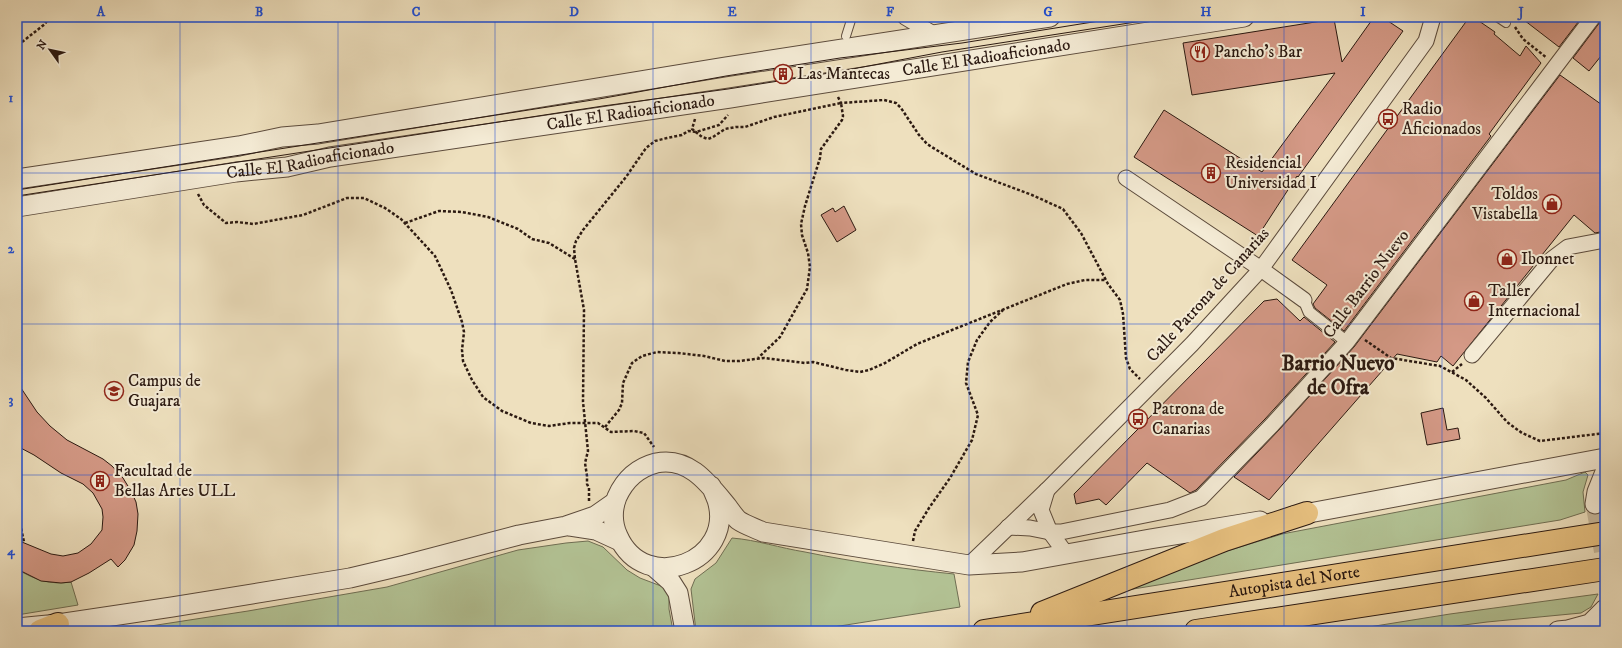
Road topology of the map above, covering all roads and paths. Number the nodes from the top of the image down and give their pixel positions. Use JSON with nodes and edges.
{"nodes":[{"id":1,"x":49,"y":17,"type":"edge"},
{"id":2,"x":852,"y":17,"type":"edge"},
{"id":3,"x":905,"y":17,"type":"edge"},
{"id":4,"x":1050,"y":17,"type":"edge"},
{"id":5,"x":1244,"y":17,"type":"edge"},
{"id":6,"x":1433,"y":17,"type":"edge"},
{"id":7,"x":1497,"y":17,"type":"edge"},
{"id":8,"x":1593,"y":17,"type":"edge"},
{"id":9,"x":1506,"y":23,"type":"joint"},
{"id":10,"x":934,"y":35,"type":"junction"},
{"id":11,"x":846,"y":36,"type":"dead end"},
{"id":12,"x":17,"y":42,"type":"edge"},
{"id":13,"x":1556,"y":66,"type":"junction"},
{"id":14,"x":838,"y":92,"type":"dead end"},
{"id":15,"x":841,"y":103,"type":"junction"},
{"id":16,"x":729,"y":113,"type":"dead end"},
{"id":17,"x":696,"y":115,"type":"dead end"},
{"id":18,"x":696,"y":132,"type":"junction"},
{"id":19,"x":1126,"y":178,"type":"dead end"},
{"id":20,"x":17,"y":180,"type":"edge"},
{"id":21,"x":197,"y":192,"type":"dead end"},
{"id":22,"x":17,"y":207,"type":"edge"},
{"id":23,"x":405,"y":223,"type":"junction"},
{"id":24,"x":1605,"y":240,"type":"edge"},
{"id":25,"x":576,"y":259,"type":"junction"},
{"id":26,"x":1261,"y":269,"type":"junction"},
{"id":27,"x":1105,"y":280,"type":"junction"},
{"id":28,"x":1304,"y":300,"type":"joint"},
{"id":29,"x":1004,"y":309,"type":"junction"},
{"id":30,"x":1365,"y":339,"type":"dead end"},
{"id":31,"x":1347,"y":342,"type":"junction"},
{"id":32,"x":1472,"y":355,"type":"dead end"},
{"id":33,"x":758,"y":358,"type":"junction"},
{"id":34,"x":1148,"y":388,"type":"junction"},
{"id":35,"x":586,"y":423,"type":"junction"},
{"id":36,"x":605,"y":428,"type":"junction"},
{"id":37,"x":1605,"y":433,"type":"edge"},
{"id":38,"x":1605,"y":458,"type":"edge"},
{"id":39,"x":661,"y":462,"type":"junction"},
{"id":40,"x":1605,"y":472,"type":"edge"},
{"id":41,"x":711,"y":486,"type":"junction"},
{"id":42,"x":1047,"y":490,"type":"junction"},
{"id":43,"x":615,"y":502,"type":"junction"},
{"id":44,"x":1595,"y":504,"type":"tunnel mouth"},
{"id":45,"x":17,"y":509,"type":"edge"},
{"id":46,"x":1307,"y":513,"type":"junction"},
{"id":47,"x":590,"y":518,"type":"junction"},
{"id":48,"x":566,"y":526,"type":"junction"},
{"id":49,"x":1008,"y":527,"type":"junction"},
{"id":50,"x":1050,"y":532,"type":"junction"},
{"id":51,"x":1605,"y":533,"type":"edge"},
{"id":52,"x":620,"y":541,"type":"junction"},
{"id":53,"x":24,"y":542,"type":"dead end"},
{"id":54,"x":1067,"y":555,"type":"junction"},
{"id":55,"x":911,"y":556,"type":"junction"},
{"id":56,"x":690,"y":563,"type":"junction"},
{"id":57,"x":969,"y":565,"type":"junction"},
{"id":58,"x":654,"y":567,"type":"junction"},
{"id":59,"x":1605,"y":569,"type":"edge"},
{"id":60,"x":678,"y":593,"type":"junction"},
{"id":61,"x":1605,"y":609,"type":"edge"},
{"id":62,"x":1008,"y":627,"type":"junction"},
{"id":63,"x":17,"y":628,"type":"edge"},
{"id":64,"x":49,"y":628,"type":"edge"},
{"id":65,"x":685,"y":631,"type":"edge"},
{"id":66,"x":984,"y":631,"type":"edge"},
{"id":67,"x":1196,"y":631,"type":"edge"},
{"id":68,"x":1558,"y":631,"type":"edge"}],
"edges":[{"from":1,"to":12,"type":"path"},
{"from":2,"to":11,"type":"lane"},
{"from":3,"to":10,"type":"street"},
{"from":4,"to":10,"type":"street","name":"Calle El Radioaficionado"},
{"from":5,"to":22,"type":"street","name":"Calle El Radioaficionado"},
{"from":6,"to":26,"type":"street","name":"Calle Patrona de Canarias"},
{"from":7,"to":9,"type":"lane"},
{"from":8,"to":13,"type":"street","name":"Calle Barrio Nuevo"},
{"from":9,"to":13,"type":"path"},
{"from":10,"to":20,"type":"street","name":"Calle El Radioaficionado"},
{"from":13,"to":31,"type":"street","name":"Calle Barrio Nuevo"},
{"from":14,"to":15,"type":"path"},
{"from":15,"to":18,"type":"path"},
{"from":15,"to":27,"type":"path"},
{"from":15,"to":33,"type":"path"},
{"from":16,"to":18,"type":"path"},
{"from":17,"to":18,"type":"path"},
{"from":18,"to":25,"type":"path"},
{"from":19,"to":26,"type":"street"},
{"from":21,"to":23,"type":"path"},
{"from":23,"to":25,"type":"path"},
{"from":23,"to":35,"type":"path"},
{"from":24,"to":32,"type":"street"},
{"from":25,"to":35,"type":"path"},
{"from":26,"to":28,"type":"street"},
{"from":26,"to":34,"type":"street","name":"Calle Patrona de Canarias"},
{"from":27,"to":29,"type":"path"},
{"from":27,"to":34,"type":"path"},
{"from":28,"to":31,"type":"street"},
{"from":29,"to":33,"type":"path"},
{"from":29,"to":55,"type":"path"},
{"from":30,"to":37,"type":"path"},
{"from":31,"to":50,"type":"street","name":"Calle Barrio Nuevo"},
{"from":33,"to":36,"type":"path"},
{"from":34,"to":42,"type":"street","name":"Calle Patrona de Canarias"},
{"from":35,"to":36,"type":"path"},
{"from":35,"to":47,"type":"path"},
{"from":36,"to":39,"type":"path"},
{"from":38,"to":46,"type":"street"},
{"from":39,"to":41,"type":"street"},
{"from":39,"to":43,"type":"street"},
{"from":40,"to":44,"type":"street"},
{"from":41,"to":55,"type":"street"},
{"from":41,"to":56,"type":"street"},
{"from":42,"to":49,"type":"street","name":"Calle Patrona de Canarias"},
{"from":42,"to":50,"type":"street"},
{"from":43,"to":47,"type":"street"},
{"from":43,"to":52,"type":"street"},
{"from":45,"to":53,"type":"path"},
{"from":46,"to":54,"type":"street"},
{"from":46,"to":62,"type":"highway"},
{"from":47,"to":48,"type":"street"},
{"from":48,"to":52,"type":"street"},
{"from":48,"to":64,"type":"street"},
{"from":49,"to":50,"type":"street","name":"Calle Barrio Nuevo"},
{"from":49,"to":57,"type":"street","name":"Calle Patrona de Canarias"},
{"from":50,"to":54,"type":"street"},
{"from":51,"to":62,"type":"highway","name":"Autopista del Norte"},
{"from":52,"to":58,"type":"street"},
{"from":54,"to":57,"type":"street"},
{"from":55,"to":57,"type":"street"},
{"from":56,"to":58,"type":"street"},
{"from":56,"to":60,"type":"street"},
{"from":58,"to":60,"type":"street"},
{"from":59,"to":67,"type":"highway","name":"Autopista del Norte"},
{"from":60,"to":65,"type":"street"},
{"from":61,"to":68,"type":"street"},
{"from":62,"to":66,"type":"highway","name":"Autopista del Norte"},
{"from":63,"to":64,"type":"street"}]}
